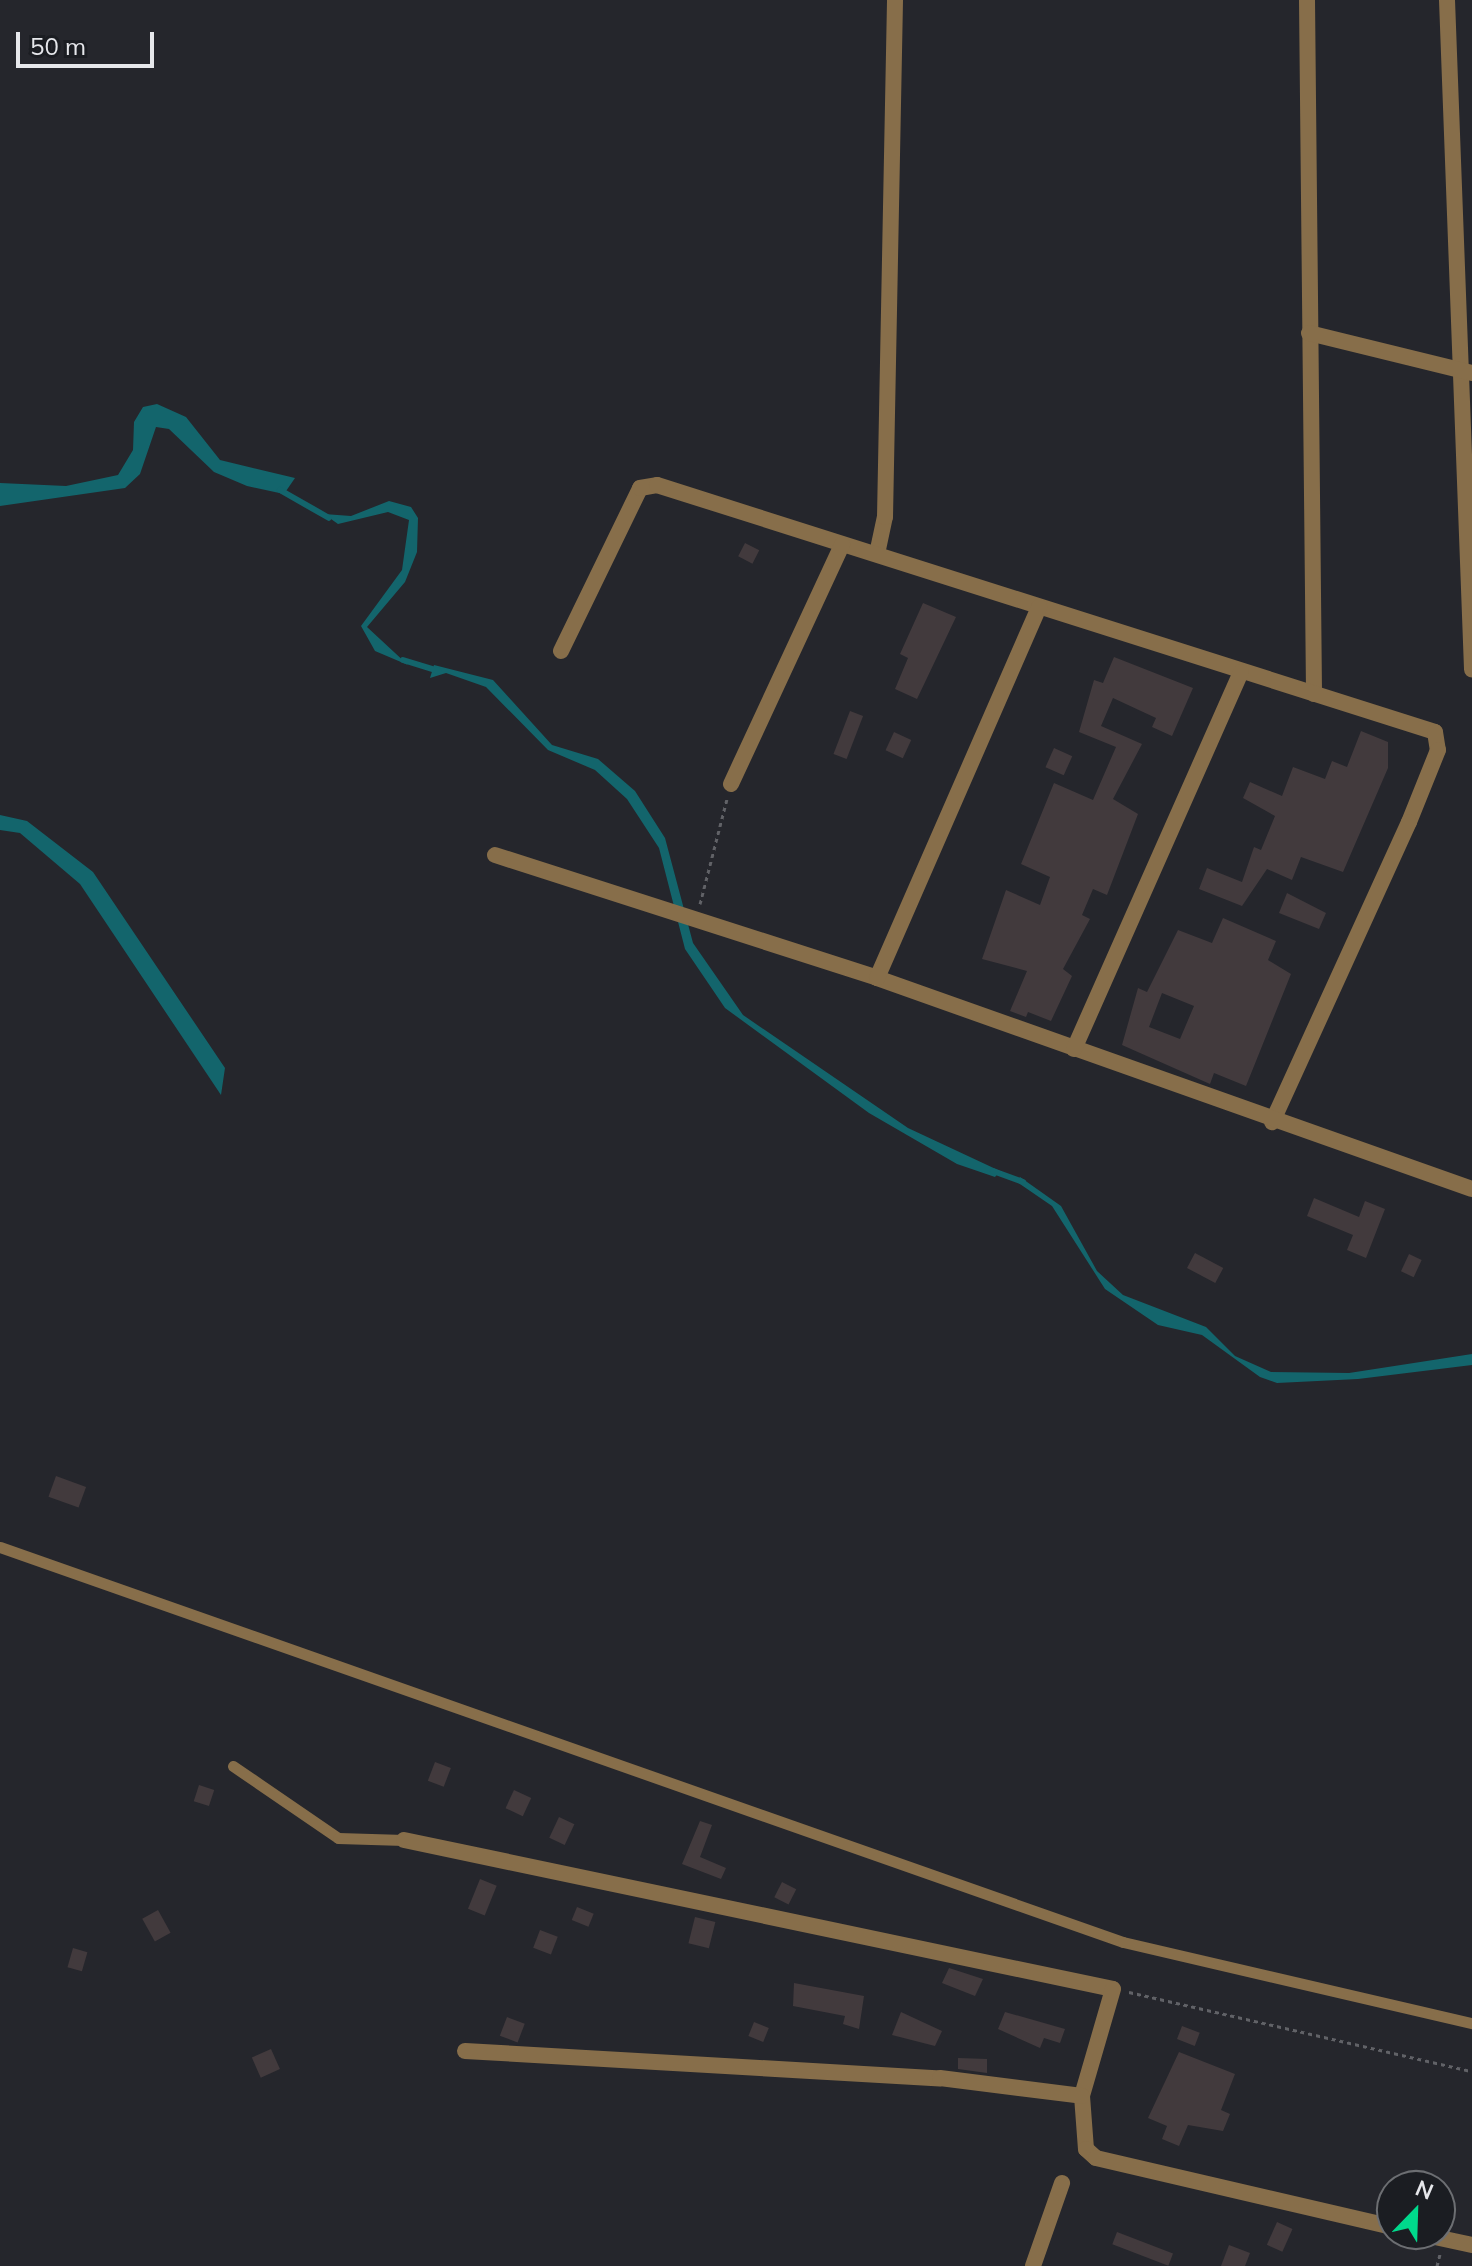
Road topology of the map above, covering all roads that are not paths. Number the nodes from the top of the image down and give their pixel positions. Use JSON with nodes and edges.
{"nodes":[{"id":1,"x":895,"y":0,"type":"edge"},
{"id":2,"x":1307,"y":0,"type":"edge"},
{"id":3,"x":1447,"y":0,"type":"edge"},
{"id":4,"x":1309,"y":333,"type":"junction"},
{"id":5,"x":1464,"y":371,"type":"edge"},
{"id":6,"x":842,"y":545,"type":"junction"},
{"id":7,"x":877,"y":554,"type":"junction"},
{"id":8,"x":1039,"y":607,"type":"junction"},
{"id":9,"x":561,"y":651,"type":"dead end"},
{"id":10,"x":1472,"y":670,"type":"edge"},
{"id":11,"x":1241,"y":672,"type":"junction"},
{"id":12,"x":1314,"y":694,"type":"junction"},
{"id":13,"x":731,"y":784,"type":"road end"},
{"id":14,"x":495,"y":855,"type":"dead end"},
{"id":15,"x":877,"y":978,"type":"junction"},
{"id":16,"x":1074,"y":1049,"type":"junction"},
{"id":17,"x":1272,"y":1122,"type":"junction"},
{"id":18,"x":1472,"y":1189,"type":"edge"},
{"id":19,"x":0,"y":1547,"type":"edge"},
{"id":20,"x":233,"y":1766,"type":"dead end"},
{"id":21,"x":404,"y":1840,"type":"joint"},
{"id":22,"x":1472,"y":2023,"type":"edge"},
{"id":23,"x":465,"y":2051,"type":"dead end"},
{"id":24,"x":1082,"y":2096,"type":"junction"},
{"id":25,"x":1062,"y":2183,"type":"dead end"},
{"id":26,"x":1376,"y":2223,"type":"edge"},
{"id":27,"x":1033,"y":2266,"type":"edge"}],
"edges":[{"from":1,"to":7,"type":"street"},
{"from":2,"to":4,"type":"street"},
{"from":3,"to":5,"type":"street"},
{"from":4,"to":5,"type":"street"},
{"from":4,"to":12,"type":"street"},
{"from":5,"to":10,"type":"street"},
{"from":6,"to":7,"type":"street"},
{"from":6,"to":9,"type":"street"},
{"from":6,"to":13,"type":"street"},
{"from":7,"to":8,"type":"street"},
{"from":8,"to":11,"type":"street"},
{"from":8,"to":15,"type":"street"},
{"from":11,"to":12,"type":"street"},
{"from":11,"to":16,"type":"street"},
{"from":12,"to":17,"type":"street"},
{"from":14,"to":15,"type":"street"},
{"from":15,"to":16,"type":"street"},
{"from":16,"to":17,"type":"street"},
{"from":17,"to":18,"type":"street"},
{"from":19,"to":22,"type":"lane"},
{"from":20,"to":21,"type":"lane"},
{"from":21,"to":24,"type":"street"},
{"from":23,"to":24,"type":"street"},
{"from":24,"to":26,"type":"street"},
{"from":25,"to":27,"type":"street"}]}
